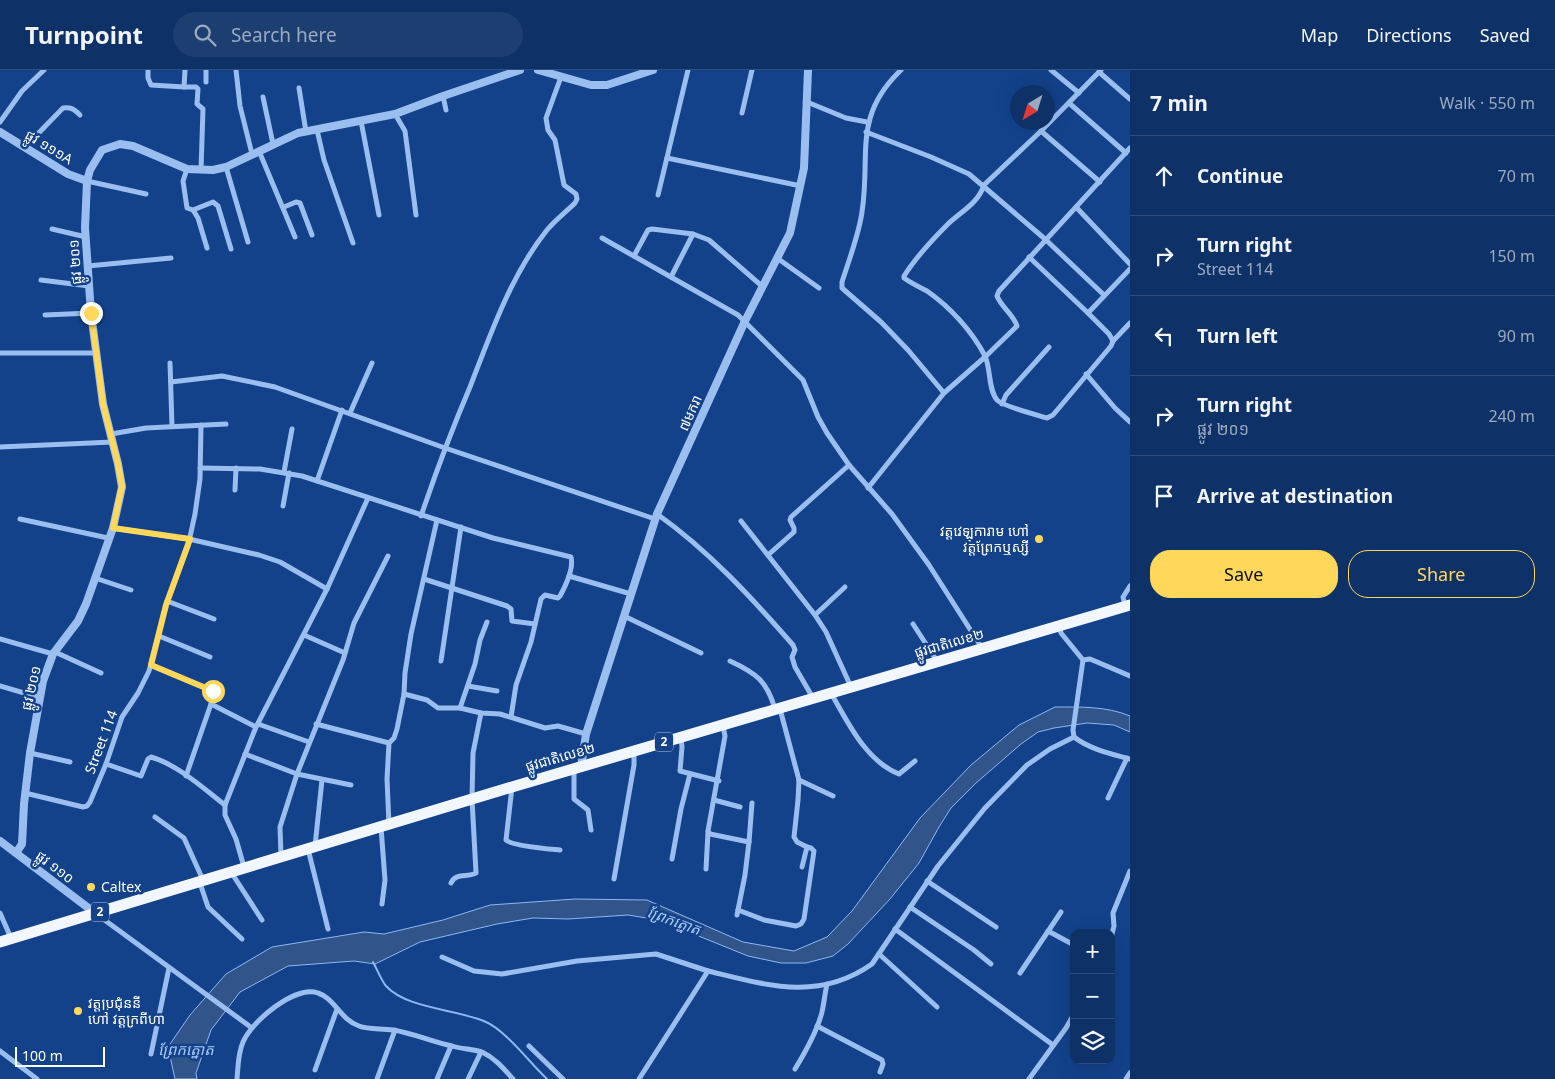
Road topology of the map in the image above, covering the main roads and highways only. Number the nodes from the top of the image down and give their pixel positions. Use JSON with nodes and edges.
{"nodes":[{"id":1,"x":1128,"y":606,"type":"edge"},
{"id":2,"x":6,"y":940,"type":"edge"}],
"edges":[{"from":1,"to":2,"type":"highway","name":"ផ្លូវជាតិលេខ២","number":"2"}]}
